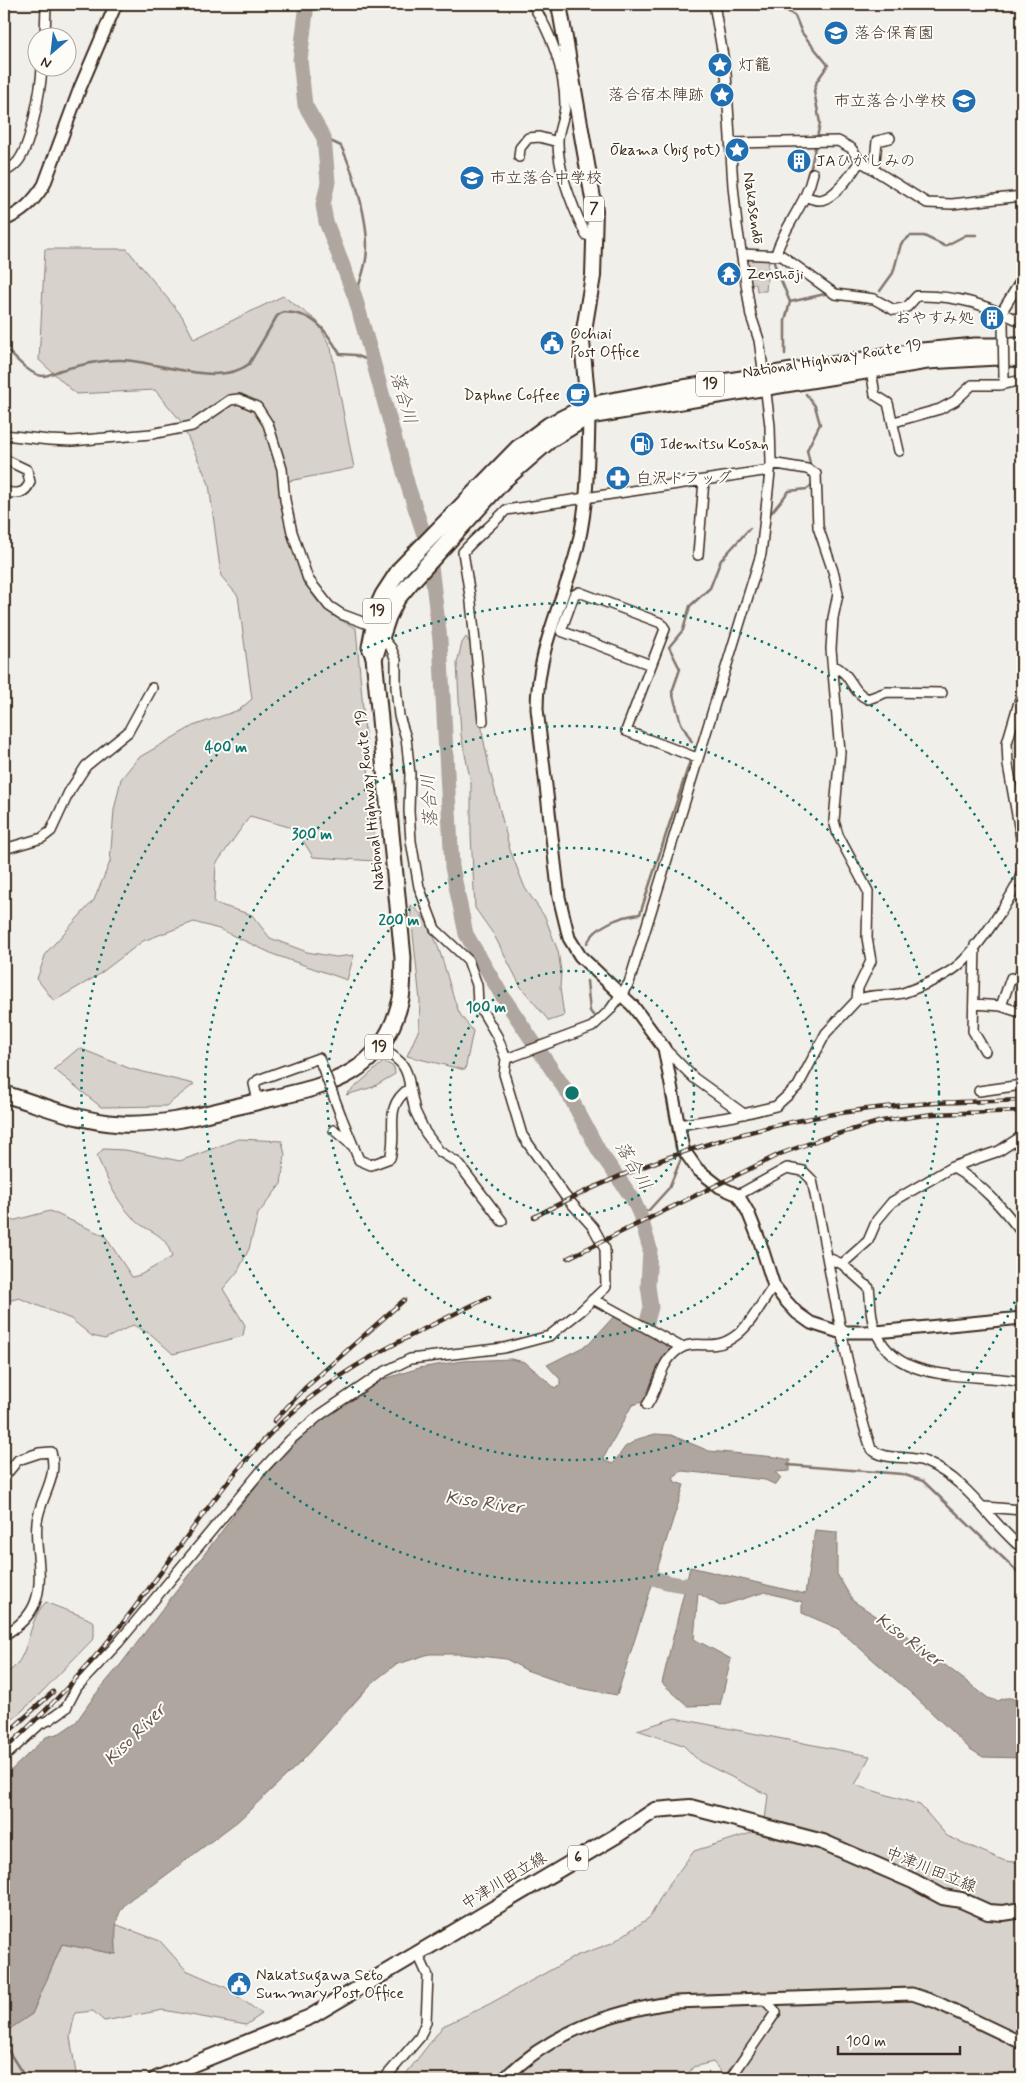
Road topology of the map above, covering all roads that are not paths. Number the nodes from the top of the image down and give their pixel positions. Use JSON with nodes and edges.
{"nodes":[{"id":1,"x":46,"y":4,"type":"edge"},
{"id":2,"x":116,"y":4,"type":"edge"},
{"id":3,"x":532,"y":4,"type":"edge"},
{"id":4,"x":559,"y":4,"type":"edge"},
{"id":5,"x":714,"y":4,"type":"edge"},
{"id":6,"x":45,"y":28,"type":"edge"},
{"id":7,"x":41,"y":78,"type":"edge"},
{"id":8,"x":890,"y":138,"type":"dead end"},
{"id":9,"x":558,"y":142,"type":"junction"},
{"id":10,"x":731,"y":143,"type":"junction"},
{"id":11,"x":519,"y":156,"type":"dead end"},
{"id":12,"x":860,"y":161,"type":"junction"},
{"id":13,"x":874,"y":170,"type":"junction"},
{"id":14,"x":4,"y":172,"type":"edge"},
{"id":15,"x":813,"y":173,"type":"dead end"},
{"id":16,"x":807,"y":196,"type":"junction"},
{"id":17,"x":1022,"y":196,"type":"edge"},
{"id":18,"x":4,"y":220,"type":"edge"},
{"id":19,"x":595,"y":237,"type":"junction"},
{"id":20,"x":743,"y":254,"type":"junction"},
{"id":21,"x":776,"y":254,"type":"junction"},
{"id":22,"x":1022,"y":279,"type":"edge"},
{"id":23,"x":1003,"y":313,"type":"junction"},
{"id":24,"x":1022,"y":322,"type":"edge"},
{"id":25,"x":1022,"y":346,"type":"edge"},
{"id":26,"x":1022,"y":359,"type":"edge"},
{"id":27,"x":871,"y":370,"type":"junction"},
{"id":28,"x":1022,"y":380,"type":"edge"},
{"id":29,"x":765,"y":381,"type":"junction"},
{"id":30,"x":1005,"y":381,"type":"junction"},
{"id":31,"x":589,"y":411,"type":"junction"},
{"id":32,"x":894,"y":422,"type":"junction"},
{"id":33,"x":4,"y":435,"type":"edge"},
{"id":34,"x":899,"y":451,"type":"dead end"},
{"id":35,"x":4,"y":459,"type":"edge"},
{"id":36,"x":770,"y":467,"type":"junction"},
{"id":37,"x":704,"y":480,"type":"junction"},
{"id":38,"x":4,"y":492,"type":"edge"},
{"id":39,"x":585,"y":498,"type":"junction"},
{"id":40,"x":698,"y":555,"type":"dead end"},
{"id":41,"x":378,"y":632,"type":"junction"},
{"id":42,"x":650,"y":665,"type":"junction"},
{"id":43,"x":833,"y":665,"type":"junction"},
{"id":44,"x":152,"y":688,"type":"dead end"},
{"id":45,"x":1022,"y":692,"type":"edge"},
{"id":46,"x":942,"y":693,"type":"dead end"},
{"id":47,"x":1019,"y":709,"type":"edge"},
{"id":48,"x":483,"y":721,"type":"dead end"},
{"id":49,"x":697,"y":758,"type":"junction"},
{"id":50,"x":1022,"y":843,"type":"edge"},
{"id":51,"x":4,"y":848,"type":"edge"},
{"id":52,"x":1022,"y":871,"type":"edge"},
{"id":53,"x":976,"y":944,"type":"junction"},
{"id":54,"x":1022,"y":967,"type":"edge"},
{"id":55,"x":621,"y":994,"type":"junction"},
{"id":56,"x":858,"y":1000,"type":"junction"},
{"id":57,"x":974,"y":1004,"type":"junction"},
{"id":58,"x":1001,"y":1006,"type":"junction"},
{"id":59,"x":1022,"y":1013,"type":"edge"},
{"id":60,"x":380,"y":1047,"type":"junction"},
{"id":61,"x":664,"y":1048,"type":"junction"},
{"id":62,"x":985,"y":1051,"type":"dead end"},
{"id":63,"x":510,"y":1058,"type":"junction"},
{"id":64,"x":1022,"y":1085,"type":"edge"},
{"id":65,"x":410,"y":1088,"type":"junction"},
{"id":66,"x":979,"y":1090,"type":"dead end"},
{"id":67,"x":4,"y":1094,"type":"edge"},
{"id":68,"x":258,"y":1101,"type":"junction"},
{"id":69,"x":744,"y":1114,"type":"junction"},
{"id":70,"x":679,"y":1126,"type":"junction"},
{"id":71,"x":334,"y":1130,"type":"dead end"},
{"id":72,"x":1022,"y":1136,"type":"edge"},
{"id":73,"x":354,"y":1147,"type":"junction"},
{"id":74,"x":952,"y":1166,"type":"junction"},
{"id":75,"x":738,"y":1195,"type":"junction"},
{"id":76,"x":502,"y":1221,"type":"dead end"},
{"id":77,"x":1022,"y":1233,"type":"edge"},
{"id":78,"x":828,"y":1258,"type":"junction"},
{"id":79,"x":842,"y":1264,"type":"junction"},
{"id":80,"x":774,"y":1286,"type":"junction"},
{"id":81,"x":593,"y":1299,"type":"junction"},
{"id":82,"x":1022,"y":1318,"type":"edge"},
{"id":83,"x":839,"y":1332,"type":"junction"},
{"id":84,"x":876,"y":1332,"type":"junction"},
{"id":85,"x":681,"y":1348,"type":"junction"},
{"id":86,"x":1022,"y":1382,"type":"edge"},
{"id":87,"x":647,"y":1405,"type":"dead end"},
{"id":88,"x":4,"y":1477,"type":"edge"},
{"id":89,"x":986,"y":1507,"type":"junction"},
{"id":90,"x":1022,"y":1510,"type":"edge"},
{"id":91,"x":1017,"y":1544,"type":"dead end"},
{"id":92,"x":4,"y":1635,"type":"edge"},
{"id":93,"x":4,"y":1757,"type":"edge"},
{"id":94,"x":1022,"y":1910,"type":"edge"},
{"id":95,"x":418,"y":1954,"type":"junction"},
{"id":96,"x":763,"y":1998,"type":"junction"},
{"id":97,"x":1022,"y":2043,"type":"edge"},
{"id":98,"x":156,"y":2079,"type":"edge"},
{"id":99,"x":384,"y":2079,"type":"edge"},
{"id":100,"x":504,"y":2079,"type":"edge"},
{"id":101,"x":730,"y":2079,"type":"edge"}],
"edges":[{"from":1,"to":6,"type":"street"},
{"from":2,"to":18,"type":"street"},
{"from":3,"to":9,"type":"street"},
{"from":4,"to":19,"type":"main road","number":"7"},
{"from":5,"to":10,"type":"street","name":"Nakasendō"},
{"from":7,"to":14,"type":"street"},
{"from":8,"to":13,"type":"street"},
{"from":9,"to":11,"type":"street"},
{"from":9,"to":19,"type":"street"},
{"from":10,"to":12,"type":"street"},
{"from":10,"to":20,"type":"street","name":"Nakasendō"},
{"from":12,"to":13,"type":"street"},
{"from":12,"to":16,"type":"street"},
{"from":13,"to":17,"type":"street"},
{"from":15,"to":16,"type":"street"},
{"from":16,"to":21,"type":"street"},
{"from":19,"to":31,"type":"main road","number":"7"},
{"from":20,"to":21,"type":"street","name":"Nakasendō"},
{"from":20,"to":29,"type":"street"},
{"from":21,"to":23,"type":"street","name":"Nakasendō"},
{"from":22,"to":23,"type":"street"},
{"from":23,"to":24,"type":"street"},
{"from":23,"to":30,"type":"street","bridge":true},
{"from":25,"to":29,"type":"highway","name":"National Highway Route 19","number":"19"},
{"from":26,"to":27,"type":"highway","name":"National Highway Route 19","number":"19"},
{"from":27,"to":29,"type":"highway","name":"National Highway Route 19","number":"19"},
{"from":27,"to":32,"type":"street"},
{"from":28,"to":30,"type":"street"},
{"from":29,"to":31,"type":"highway","name":"National Highway Route 19","number":"19"},
{"from":29,"to":36,"type":"street"},
{"from":30,"to":32,"type":"street"},
{"from":31,"to":39,"type":"street"},
{"from":31,"to":41,"type":"highway","name":"National Highway Route 19","number":"19"},
{"from":31,"to":41,"type":"highway","name":"National Highway Route 19","number":"19"},
{"from":32,"to":34,"type":"street"},
{"from":33,"to":41,"type":"street"},
{"from":35,"to":38,"type":"street"},
{"from":36,"to":37,"type":"street"},
{"from":36,"to":43,"type":"street"},
{"from":36,"to":49,"type":"street"},
{"from":37,"to":39,"type":"street"},
{"from":37,"to":40,"type":"street"},
{"from":39,"to":48,"type":"street"},
{"from":39,"to":55,"type":"street"},
{"from":41,"to":60,"type":"highway","name":"National Highway Route 19","number":"19"},
{"from":41,"to":63,"type":"street"},
{"from":42,"to":42,"type":"street"},
{"from":42,"to":49,"type":"street"},
{"from":43,"to":46,"type":"street"},
{"from":43,"to":56,"type":"street"},
{"from":44,"to":51,"type":"street"},
{"from":45,"to":47,"type":"street"},
{"from":47,"to":50,"type":"street"},
{"from":49,"to":55,"type":"street"},
{"from":52,"to":53,"type":"street"},
{"from":53,"to":56,"type":"street"},
{"from":53,"to":57,"type":"street"},
{"from":54,"to":58,"type":"street"},
{"from":55,"to":61,"type":"street"},
{"from":55,"to":63,"type":"street"},
{"from":56,"to":69,"type":"street"},
{"from":57,"to":58,"type":"street"},
{"from":57,"to":62,"type":"street"},
{"from":58,"to":59,"type":"street"},
{"from":60,"to":65,"type":"street"},
{"from":60,"to":68,"type":"highway","name":"National Highway Route 19","number":"19"},
{"from":61,"to":69,"type":"street"},
{"from":61,"to":70,"type":"street"},
{"from":63,"to":81,"type":"street"},
{"from":64,"to":66,"type":"street"},
{"from":65,"to":73,"type":"street"},
{"from":65,"to":76,"type":"street"},
{"from":67,"to":68,"type":"highway","name":"National Highway Route 19","number":"19"},
{"from":68,"to":73,"type":"street","bridge":true},
{"from":69,"to":70,"type":"street"},
{"from":70,"to":75,"type":"street"},
{"from":71,"to":73,"type":"street"},
{"from":72,"to":74,"type":"street"},
{"from":74,"to":77,"type":"street"},
{"from":74,"to":79,"type":"street"},
{"from":75,"to":78,"type":"street"},
{"from":75,"to":80,"type":"street"},
{"from":78,"to":79,"type":"street"},
{"from":78,"to":83,"type":"street"},
{"from":79,"to":84,"type":"street"},
{"from":80,"to":83,"type":"street"},
{"from":80,"to":85,"type":"street"},
{"from":81,"to":85,"type":"street"},
{"from":81,"to":93,"type":"street"},
{"from":82,"to":84,"type":"street"},
{"from":83,"to":84,"type":"street"},
{"from":83,"to":89,"type":"street"},
{"from":84,"to":86,"type":"street"},
{"from":85,"to":87,"type":"street"},
{"from":88,"to":92,"type":"street"},
{"from":89,"to":90,"type":"street"},
{"from":89,"to":91,"type":"street"},
{"from":94,"to":95,"type":"main road","name":"中津川田立線","number":"6"},
{"from":95,"to":98,"type":"main road","name":"中津川田立線","number":"6"},
{"from":95,"to":99,"type":"street"},
{"from":96,"to":97,"type":"street"},
{"from":96,"to":100,"type":"street"},
{"from":96,"to":101,"type":"street"}]}
